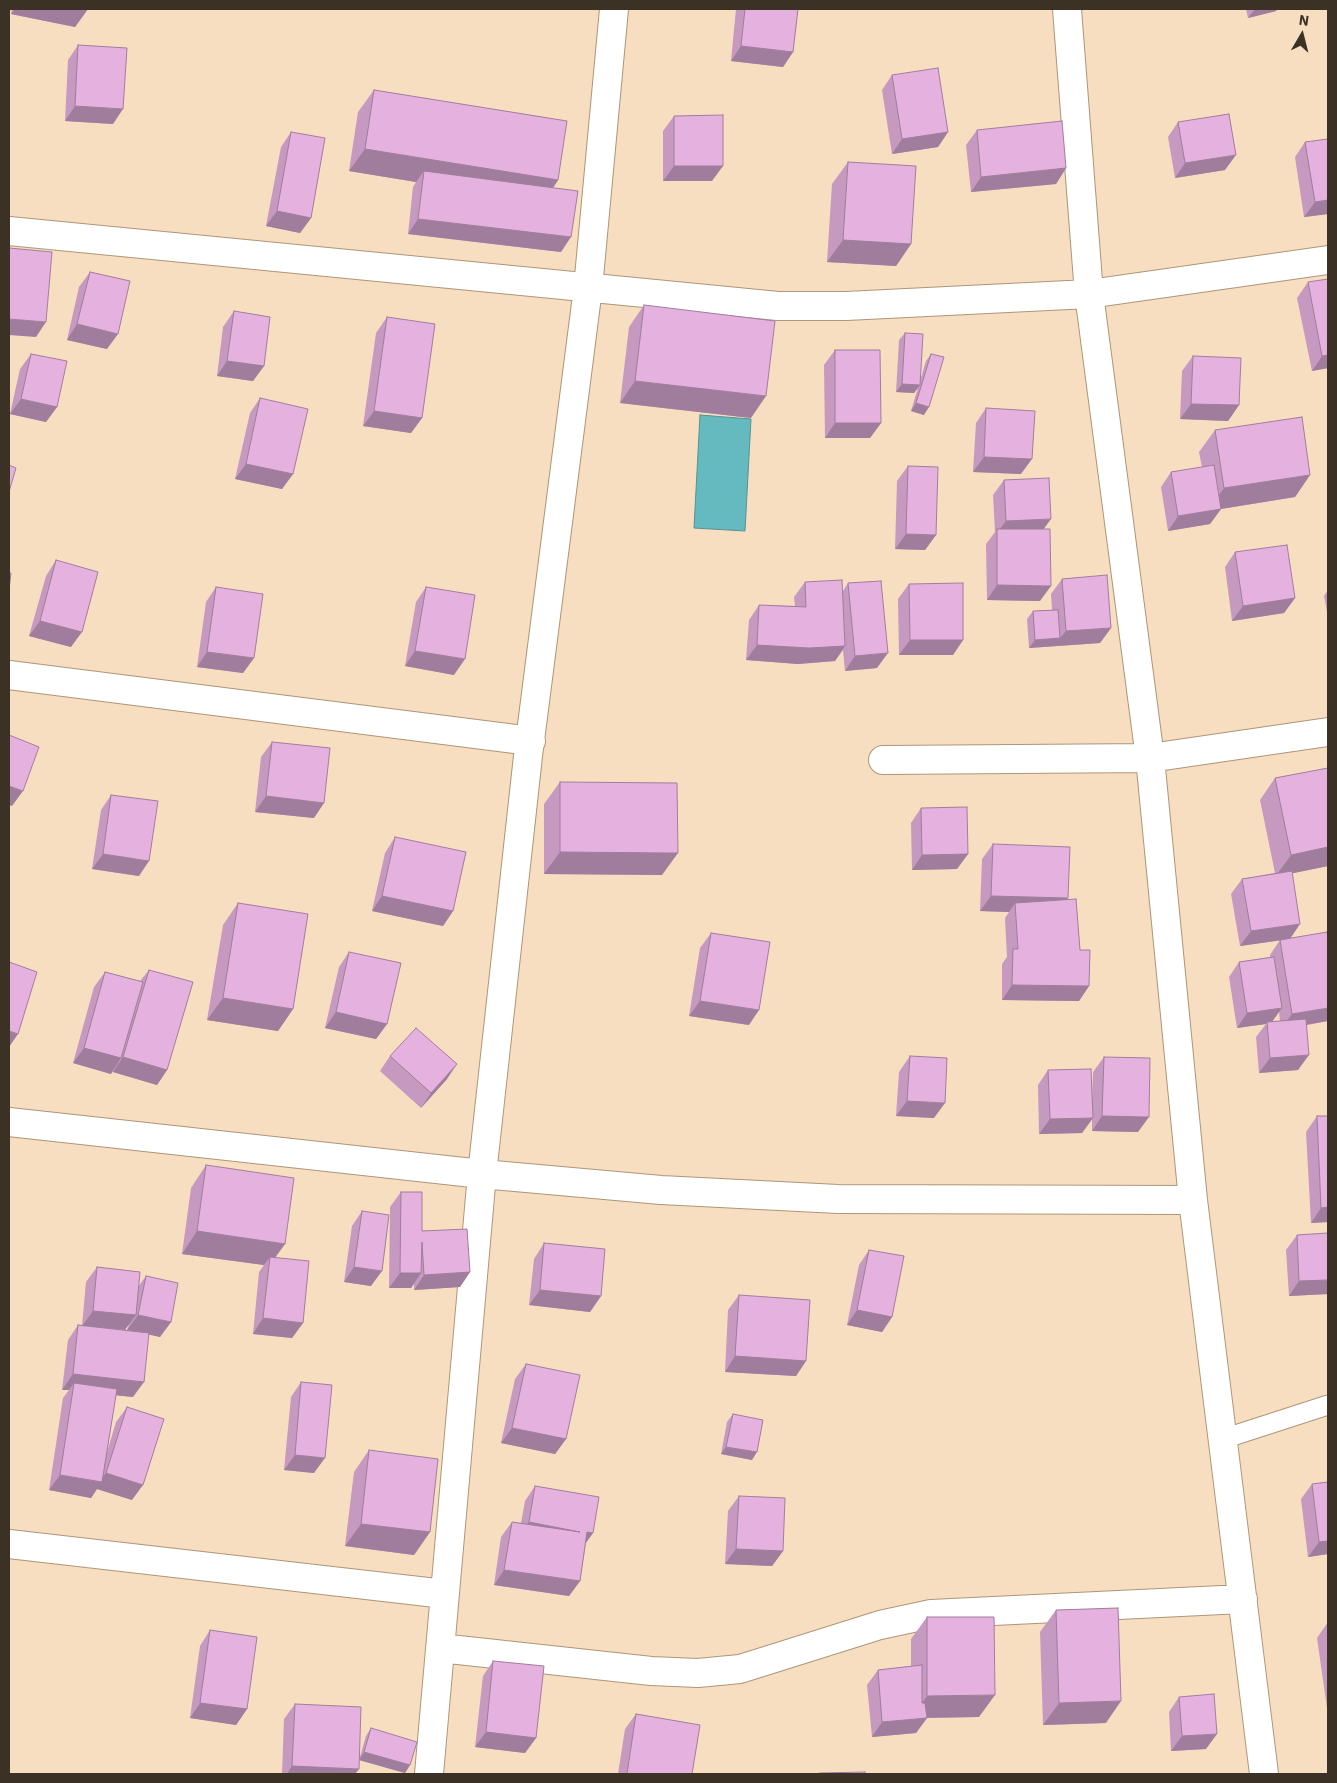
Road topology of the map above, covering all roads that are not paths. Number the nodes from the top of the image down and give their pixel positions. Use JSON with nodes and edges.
{"nodes":[{"id":1,"x":614,"y":9,"type":"edge"},
{"id":2,"x":1067,"y":9,"type":"edge"},
{"id":3,"x":9,"y":231,"type":"edge"},
{"id":4,"x":1328,"y":260,"type":"edge"},
{"id":5,"x":588,"y":288,"type":"junction"},
{"id":6,"x":1089,"y":294,"type":"junction"},
{"id":7,"x":9,"y":675,"type":"edge"},
{"id":8,"x":1328,"y":732,"type":"edge"},
{"id":9,"x":530,"y":741,"type":"junction"},
{"id":10,"x":1150,"y":758,"type":"junction"},
{"id":11,"x":883,"y":760,"type":"dead end"},
{"id":12,"x":9,"y":1122,"type":"edge"},
{"id":13,"x":482,"y":1174,"type":"junction"},
{"id":14,"x":1193,"y":1200,"type":"junction"},
{"id":15,"x":1328,"y":1405,"type":"edge"},
{"id":16,"x":1223,"y":1439,"type":"junction"},
{"id":17,"x":9,"y":1544,"type":"edge"},
{"id":18,"x":445,"y":1594,"type":"junction"},
{"id":19,"x":1243,"y":1599,"type":"junction"},
{"id":20,"x":440,"y":1648,"type":"junction"},
{"id":21,"x":429,"y":1774,"type":"edge"},
{"id":22,"x":1264,"y":1774,"type":"edge"}],
"edges":[{"from":1,"to":5,"type":"street"},
{"from":2,"to":6,"type":"street"},
{"from":3,"to":5,"type":"street"},
{"from":4,"to":6,"type":"street"},
{"from":5,"to":6,"type":"street"},
{"from":5,"to":9,"type":"street"},
{"from":6,"to":10,"type":"street"},
{"from":7,"to":9,"type":"street"},
{"from":8,"to":10,"type":"street"},
{"from":9,"to":13,"type":"street"},
{"from":10,"to":11,"type":"street"},
{"from":10,"to":14,"type":"street"},
{"from":12,"to":13,"type":"street"},
{"from":13,"to":14,"type":"street"},
{"from":13,"to":18,"type":"street"},
{"from":14,"to":16,"type":"street"},
{"from":15,"to":16,"type":"lane"},
{"from":16,"to":19,"type":"street"},
{"from":17,"to":18,"type":"street"},
{"from":18,"to":20,"type":"street"},
{"from":19,"to":20,"type":"street"},
{"from":19,"to":22,"type":"street"},
{"from":20,"to":21,"type":"street"}]}
